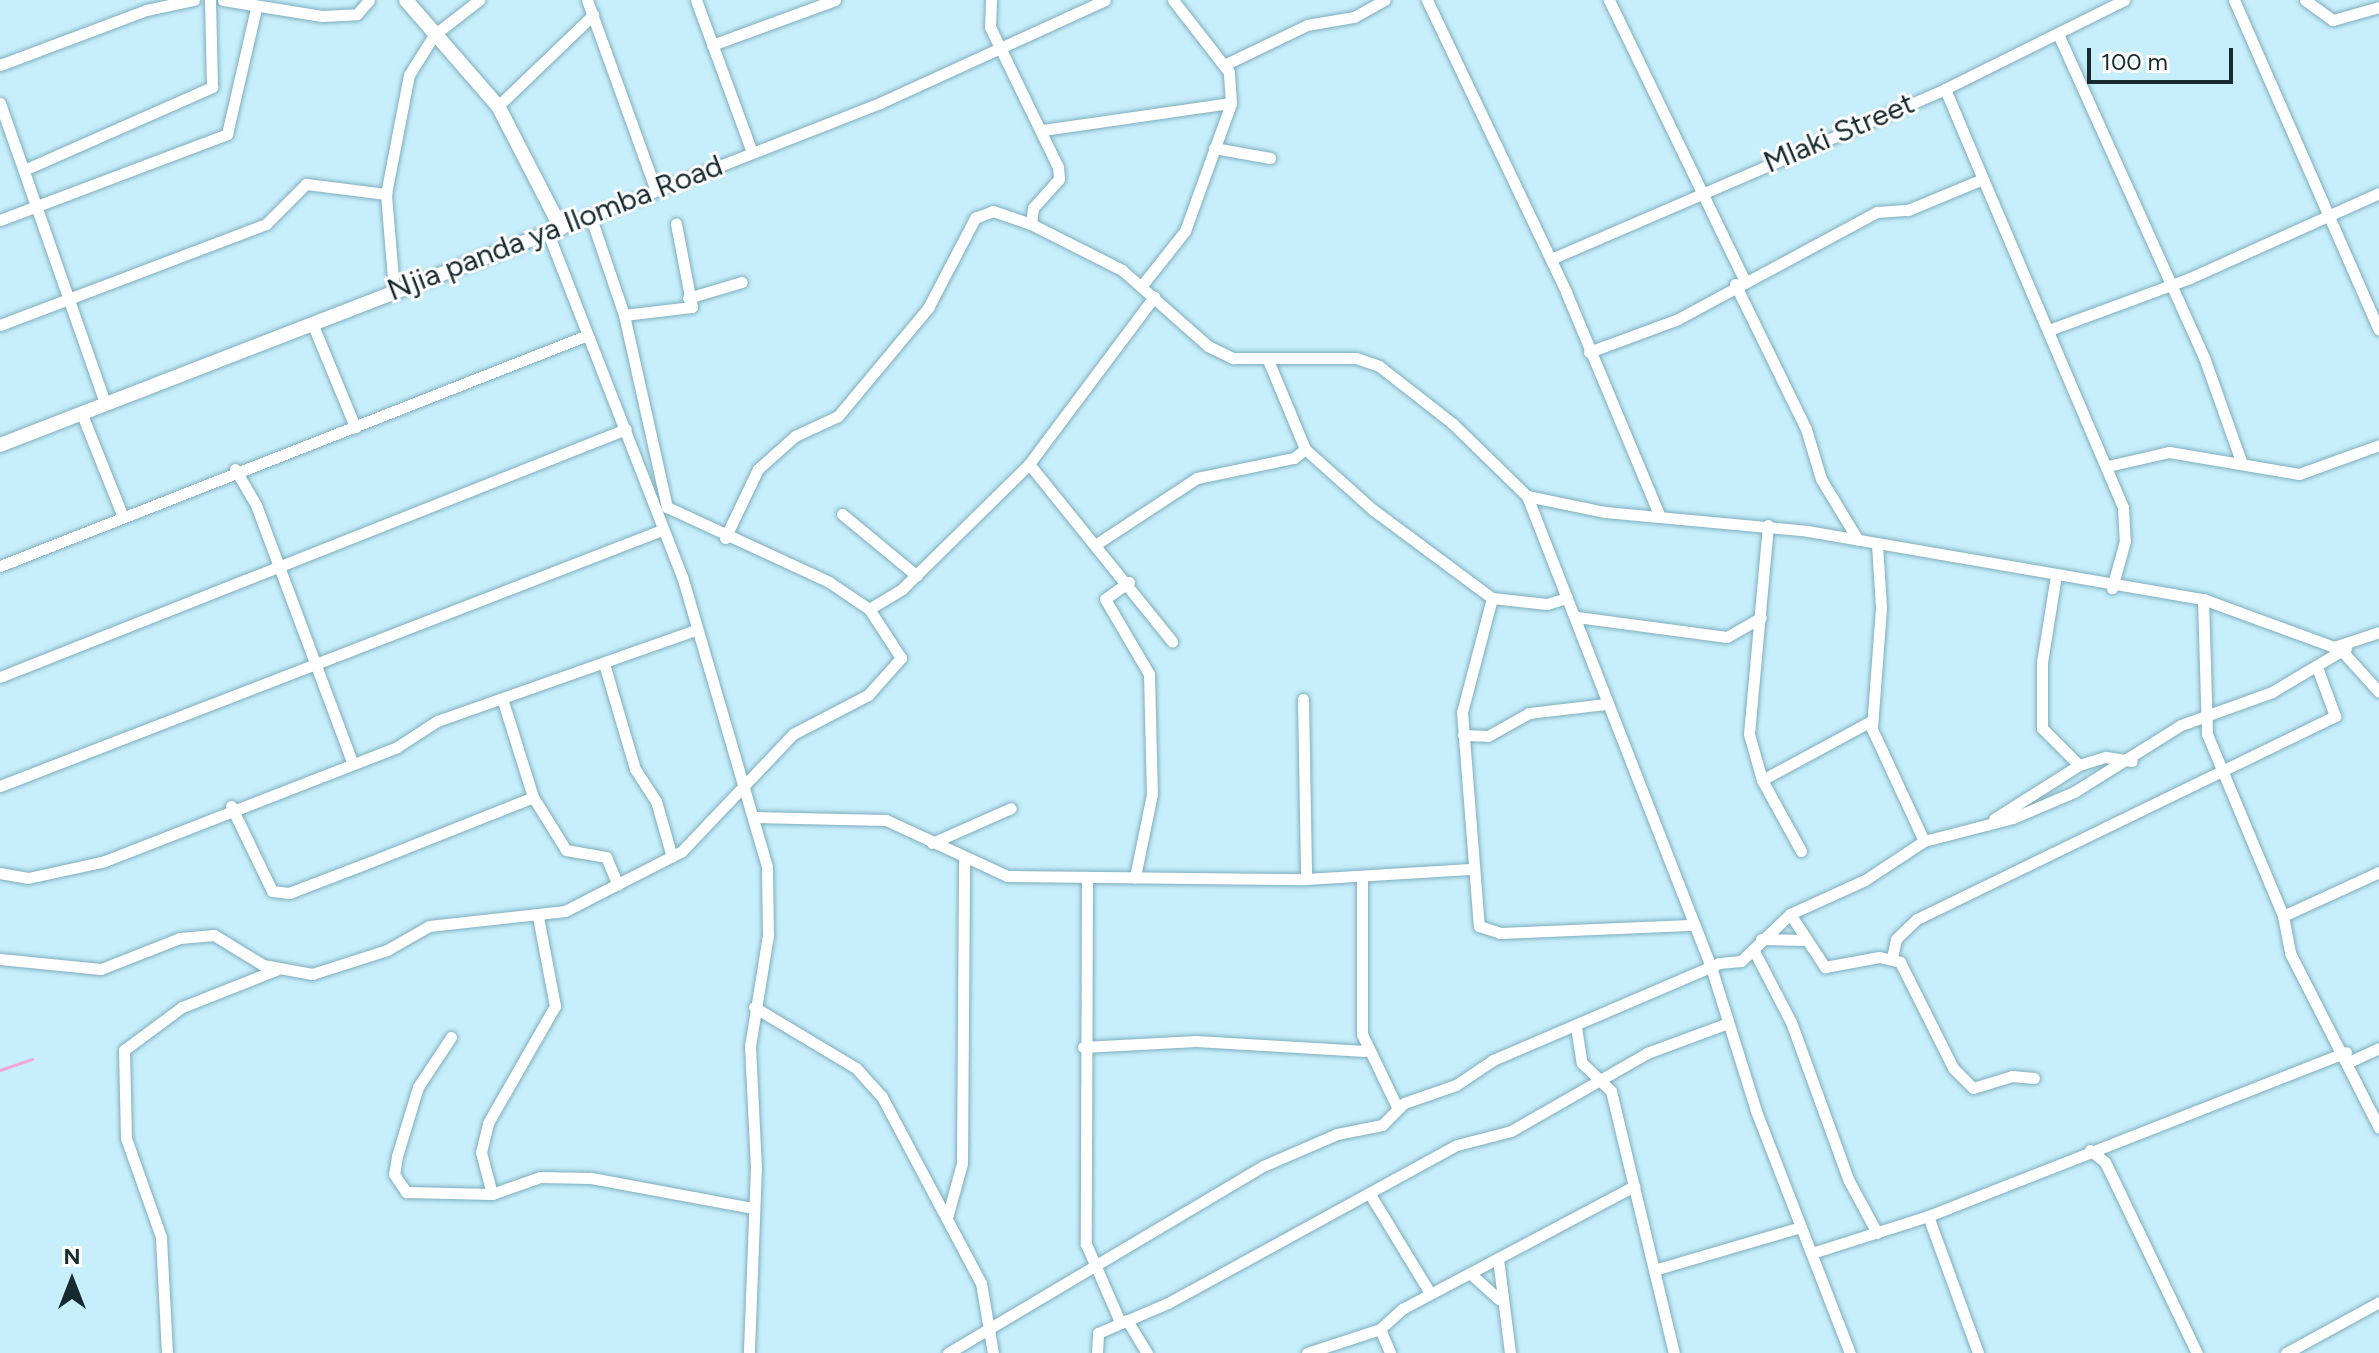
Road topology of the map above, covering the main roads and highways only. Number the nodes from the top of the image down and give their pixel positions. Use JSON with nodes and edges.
{"nodes":[{"id":1,"x":406,"y":0,"type":"edge"},
{"id":2,"x":0,"y":445,"type":"edge"}],
"edges":[{"from":1,"to":2,"type":"main road","name":"Njia panda ya Ilomba Road"}]}
